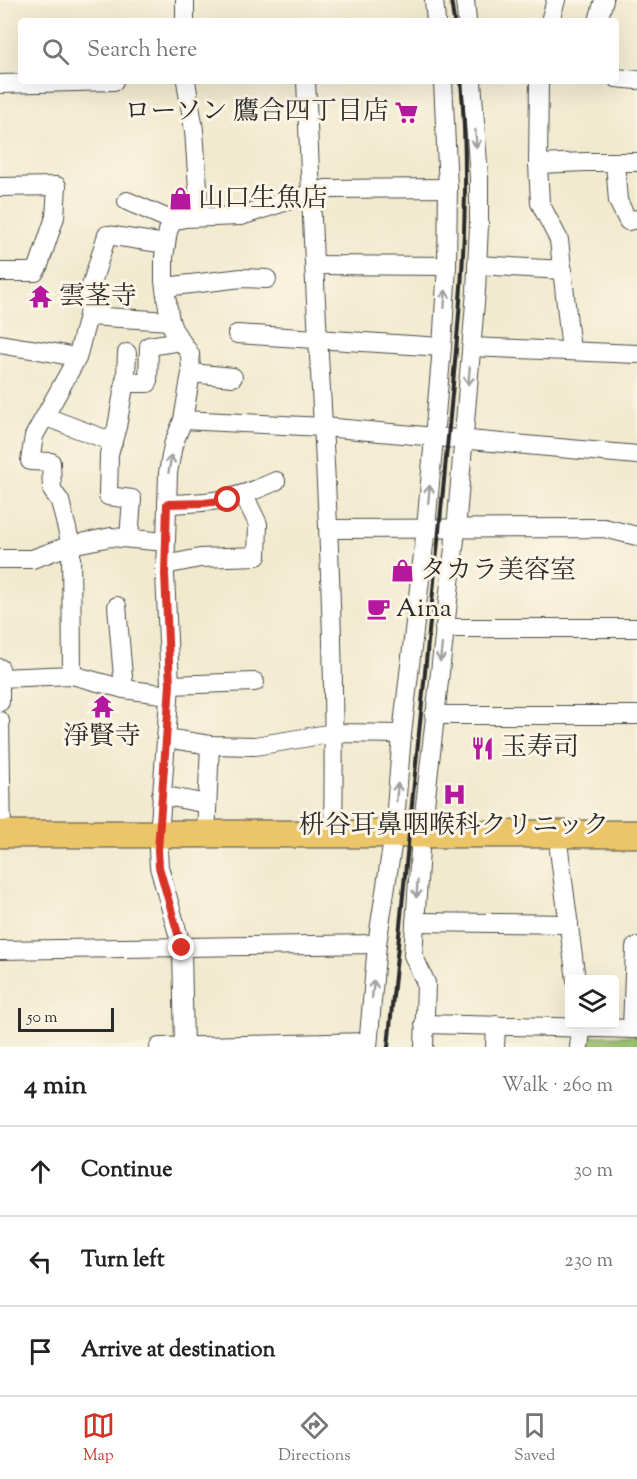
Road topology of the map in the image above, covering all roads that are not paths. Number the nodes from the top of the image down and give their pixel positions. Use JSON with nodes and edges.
{"nodes":[{"id":1,"x":185,"y":0,"type":"edge"},
{"id":2,"x":434,"y":0,"type":"edge"},
{"id":3,"x":465,"y":0,"type":"edge"},
{"id":4,"x":556,"y":0,"type":"edge"},
{"id":5,"x":604,"y":0,"type":"edge"},
{"id":6,"x":185,"y":18,"type":"edge"},
{"id":7,"x":436,"y":18,"type":"edge"},
{"id":8,"x":467,"y":18,"type":"edge"},
{"id":9,"x":551,"y":18,"type":"edge"},
{"id":10,"x":599,"y":18,"type":"edge"},
{"id":11,"x":619,"y":78,"type":"edge"},
{"id":12,"x":637,"y":80,"type":"edge"},
{"id":13,"x":0,"y":84,"type":"edge"},
{"id":14,"x":18,"y":84,"type":"edge"},
{"id":15,"x":186,"y":84,"type":"edge"},
{"id":16,"x":306,"y":84,"type":"edge"},
{"id":17,"x":443,"y":84,"type":"edge"},
{"id":18,"x":472,"y":84,"type":"edge"},
{"id":19,"x":539,"y":84,"type":"edge"},
{"id":20,"x":615,"y":162,"type":"junction"},
{"id":21,"x":637,"y":162,"type":"edge"},
{"id":22,"x":538,"y":165,"type":"junction"},
{"id":23,"x":0,"y":187,"type":"edge"},
{"id":24,"x":448,"y":188,"type":"junction"},
{"id":25,"x":311,"y":193,"type":"junction"},
{"id":26,"x":127,"y":201,"type":"dead end"},
{"id":27,"x":200,"y":217,"type":"junction"},
{"id":28,"x":637,"y":219,"type":"edge"},
{"id":29,"x":173,"y":221,"type":"junction"},
{"id":30,"x":166,"y":244,"type":"junction"},
{"id":31,"x":315,"y":265,"type":"junction"},
{"id":32,"x":477,"y":265,"type":"junction"},
{"id":33,"x":447,"y":266,"type":"junction"},
{"id":34,"x":563,"y":270,"type":"junction"},
{"id":35,"x":0,"y":272,"type":"edge"},
{"id":36,"x":267,"y":279,"type":"dead end"},
{"id":37,"x":165,"y":287,"type":"junction"},
{"id":38,"x":88,"y":315,"type":"junction"},
{"id":39,"x":170,"y":321,"type":"junction"},
{"id":40,"x":237,"y":334,"type":"dead end"},
{"id":41,"x":318,"y":338,"type":"junction"},
{"id":42,"x":181,"y":341,"type":"junction"},
{"id":43,"x":0,"y":344,"type":"edge"},
{"id":44,"x":441,"y":347,"type":"junction"},
{"id":45,"x":472,"y":347,"type":"junction"},
{"id":46,"x":571,"y":351,"type":"junction"},
{"id":47,"x":127,"y":353,"type":"dead end"},
{"id":48,"x":637,"y":354,"type":"edge"},
{"id":49,"x":77,"y":358,"type":"junction"},
{"id":50,"x":191,"y":373,"type":"junction"},
{"id":51,"x":233,"y":377,"type":"dead end"},
{"id":52,"x":124,"y":383,"type":"junction"},
{"id":53,"x":46,"y":417,"type":"junction"},
{"id":54,"x":183,"y":420,"type":"junction"},
{"id":55,"x":324,"y":427,"type":"junction"},
{"id":56,"x":434,"y":438,"type":"junction"},
{"id":57,"x":464,"y":440,"type":"junction"},
{"id":58,"x":113,"y":442,"type":"junction"},
{"id":59,"x":637,"y":455,"type":"edge"},
{"id":60,"x":276,"y":481,"type":"dead end"},
{"id":61,"x":244,"y":495,"type":"junction"},
{"id":62,"x":167,"y":504,"type":"junction"},
{"id":63,"x":329,"y":528,"type":"junction"},
{"id":64,"x":426,"y":528,"type":"junction"},
{"id":65,"x":456,"y":530,"type":"junction"},
{"id":66,"x":637,"y":536,"type":"edge"},
{"id":67,"x":129,"y":538,"type":"junction"},
{"id":68,"x":166,"y":542,"type":"junction"},
{"id":69,"x":71,"y":545,"type":"junction"},
{"id":70,"x":0,"y":559,"type":"edge"},
{"id":71,"x":165,"y":565,"type":"junction"},
{"id":72,"x":117,"y":606,"type":"dead end"},
{"id":73,"x":444,"y":628,"type":"junction"},
{"id":74,"x":637,"y":628,"type":"edge"},
{"id":75,"x":0,"y":668,"type":"edge"},
{"id":76,"x":72,"y":675,"type":"junction"},
{"id":77,"x":0,"y":678,"type":"edge"},
{"id":78,"x":255,"y":682,"type":"dead end"},
{"id":79,"x":124,"y":689,"type":"junction"},
{"id":80,"x":170,"y":690,"type":"junction"},
{"id":81,"x":0,"y":702,"type":"edge"},
{"id":82,"x":434,"y":715,"type":"junction"},
{"id":83,"x":637,"y":715,"type":"edge"},
{"id":84,"x":0,"y":721,"type":"edge"},
{"id":85,"x":334,"y":733,"type":"junction"},
{"id":86,"x":402,"y":734,"type":"junction"},
{"id":87,"x":166,"y":738,"type":"junction"},
{"id":88,"x":210,"y":745,"type":"junction"},
{"id":89,"x":161,"y":795,"type":"junction"},
{"id":90,"x":207,"y":804,"type":"junction"},
{"id":91,"x":333,"y":832,"type":"junction"},
{"id":92,"x":206,"y":833,"type":"junction"},
{"id":93,"x":637,"y":834,"type":"edge"},
{"id":94,"x":1,"y":839,"type":"edge"},
{"id":95,"x":158,"y":841,"type":"junction"},
{"id":96,"x":392,"y":842,"type":"junction"},
{"id":97,"x":421,"y":842,"type":"junction"},
{"id":98,"x":559,"y":850,"type":"junction"},
{"id":99,"x":637,"y":850,"type":"edge"},
{"id":100,"x":415,"y":922,"type":"junction"},
{"id":101,"x":569,"y":924,"type":"junction"},
{"id":102,"x":378,"y":944,"type":"junction"},
{"id":103,"x":637,"y":947,"type":"edge"},
{"id":104,"x":182,"y":948,"type":"junction"},
{"id":105,"x":0,"y":950,"type":"edge"},
{"id":106,"x":575,"y":975,"type":"edge"},
{"id":107,"x":424,"y":1024,"type":"junction"},
{"id":108,"x":496,"y":1025,"type":"junction"},
{"id":109,"x":565,"y":1026,"type":"edge"},
{"id":110,"x":619,"y":1028,"type":"edge"},
{"id":111,"x":582,"y":1029,"type":"edge"},
{"id":112,"x":634,"y":1029,"type":"edge"},
{"id":113,"x":368,"y":1045,"type":"edge"},
{"id":114,"x":159,"y":1047,"type":"edge"},
{"id":115,"x":184,"y":1047,"type":"edge"},
{"id":116,"x":424,"y":1047,"type":"edge"},
{"id":117,"x":495,"y":1047,"type":"edge"},
{"id":118,"x":579,"y":1047,"type":"edge"}],
"edges":[{"from":1,"to":6,"type":"street"},
{"from":2,"to":7,"type":"street"},
{"from":3,"to":8,"type":"street"},
{"from":4,"to":9,"type":"street"},
{"from":5,"to":10,"type":"street"},
{"from":11,"to":12,"type":"street"},
{"from":13,"to":14,"type":"street"},
{"from":15,"to":27,"type":"street"},
{"from":16,"to":25,"type":"street"},
{"from":17,"to":24,"type":"street"},
{"from":18,"to":32,"type":"street","one_way":true},
{"from":19,"to":22,"type":"street"},
{"from":20,"to":21,"type":"street"},
{"from":20,"to":22,"type":"street"},
{"from":20,"to":28,"type":"street"},
{"from":22,"to":34,"type":"street"},
{"from":23,"to":35,"type":"street"},
{"from":24,"to":25,"type":"street"},
{"from":24,"to":33,"type":"street"},
{"from":25,"to":27,"type":"street"},
{"from":25,"to":31,"type":"street"},
{"from":26,"to":29,"type":"street"},
{"from":27,"to":29,"type":"street"},
{"from":29,"to":30,"type":"street"},
{"from":30,"to":37,"type":"street"},
{"from":30,"to":38,"type":"street"},
{"from":31,"to":33,"type":"street"},
{"from":31,"to":41,"type":"street"},
{"from":32,"to":34,"type":"street"},
{"from":32,"to":45,"type":"street"},
{"from":44,"to":33,"type":"street","one_way":true},
{"from":34,"to":46,"type":"street"},
{"from":36,"to":37,"type":"street"},
{"from":37,"to":39,"type":"street"},
{"from":38,"to":39,"type":"street"},
{"from":38,"to":49,"type":"street"},
{"from":39,"to":42,"type":"street"},
{"from":40,"to":41,"type":"street"},
{"from":41,"to":44,"type":"street"},
{"from":41,"to":55,"type":"street"},
{"from":42,"to":50,"type":"street"},
{"from":42,"to":52,"type":"street"},
{"from":43,"to":49,"type":"street"},
{"from":44,"to":56,"type":"street"},
{"from":45,"to":46,"type":"street"},
{"from":45,"to":57,"type":"street","one_way":true},
{"from":46,"to":48,"type":"street"},
{"from":47,"to":52,"type":"street"},
{"from":49,"to":53,"type":"street"},
{"from":50,"to":51,"type":"street"},
{"from":50,"to":54,"type":"street"},
{"from":52,"to":58,"type":"street"},
{"from":53,"to":58,"type":"street"},
{"from":53,"to":69,"type":"street"},
{"from":54,"to":55,"type":"street"},
{"from":62,"to":54,"type":"street","one_way":true},
{"from":55,"to":56,"type":"street"},
{"from":55,"to":63,"type":"street"},
{"from":56,"to":57,"type":"street"},
{"from":64,"to":56,"type":"street","one_way":true},
{"from":57,"to":59,"type":"street"},
{"from":57,"to":65,"type":"street"},
{"from":58,"to":67,"type":"street"},
{"from":60,"to":61,"type":"street"},
{"from":61,"to":62,"type":"street"},
{"from":61,"to":71,"type":"street"},
{"from":62,"to":68,"type":"street"},
{"from":63,"to":64,"type":"street"},
{"from":63,"to":85,"type":"street"},
{"from":64,"to":65,"type":"street"},
{"from":64,"to":86,"type":"street"},
{"from":65,"to":66,"type":"street"},
{"from":65,"to":73,"type":"street"},
{"from":67,"to":68,"type":"street"},
{"from":67,"to":69,"type":"street"},
{"from":68,"to":71,"type":"street"},
{"from":69,"to":70,"type":"street"},
{"from":69,"to":76,"type":"street"},
{"from":71,"to":80,"type":"street"},
{"from":72,"to":79,"type":"street"},
{"from":73,"to":74,"type":"street"},
{"from":73,"to":82,"type":"street","one_way":true},
{"from":75,"to":77,"type":"street"},
{"from":76,"to":77,"type":"street"},
{"from":76,"to":79,"type":"street"},
{"from":77,"to":81,"type":"street"},
{"from":78,"to":80,"type":"street"},
{"from":79,"to":80,"type":"street"},
{"from":80,"to":87,"type":"street"},
{"from":82,"to":83,"type":"street"},
{"from":82,"to":97,"type":"street"},
{"from":84,"to":94,"type":"street"},
{"from":85,"to":86,"type":"street"},
{"from":85,"to":88,"type":"street"},
{"from":85,"to":91,"type":"street"},
{"from":96,"to":86,"type":"street","one_way":true},
{"from":87,"to":88,"type":"street"},
{"from":87,"to":89,"type":"street"},
{"from":88,"to":90,"type":"street"},
{"from":89,"to":90,"type":"street"},
{"from":89,"to":95,"type":"street"},
{"from":90,"to":92,"type":"street"},
{"from":91,"to":92,"type":"highway"},
{"from":91,"to":96,"type":"highway"},
{"from":92,"to":95,"type":"highway"},
{"from":93,"to":97,"type":"highway"},
{"from":94,"to":95,"type":"highway"},
{"from":95,"to":96,"type":"highway"},
{"from":95,"to":104,"type":"street"},
{"from":96,"to":97,"type":"highway"},
{"from":96,"to":102,"type":"street"},
{"from":97,"to":98,"type":"highway"},
{"from":97,"to":100,"type":"street","one_way":true},
{"from":98,"to":99,"type":"highway"},
{"from":98,"to":101,"type":"street"},
{"from":100,"to":101,"type":"street"},
{"from":100,"to":107,"type":"street"},
{"from":101,"to":106,"type":"street"},
{"from":102,"to":104,"type":"street"},
{"from":113,"to":102,"type":"street","one_way":true},
{"from":103,"to":112,"type":"street"},
{"from":104,"to":105,"type":"street"},
{"from":104,"to":115,"type":"street"},
{"from":107,"to":108,"type":"street"},
{"from":107,"to":116,"type":"street"},
{"from":108,"to":109,"type":"street"},
{"from":108,"to":117,"type":"street"},
{"from":110,"to":112,"type":"street"},
{"from":111,"to":118,"type":"street"},
{"from":113,"to":115,"type":"street"},
{"from":114,"to":115,"type":"street"}]}
